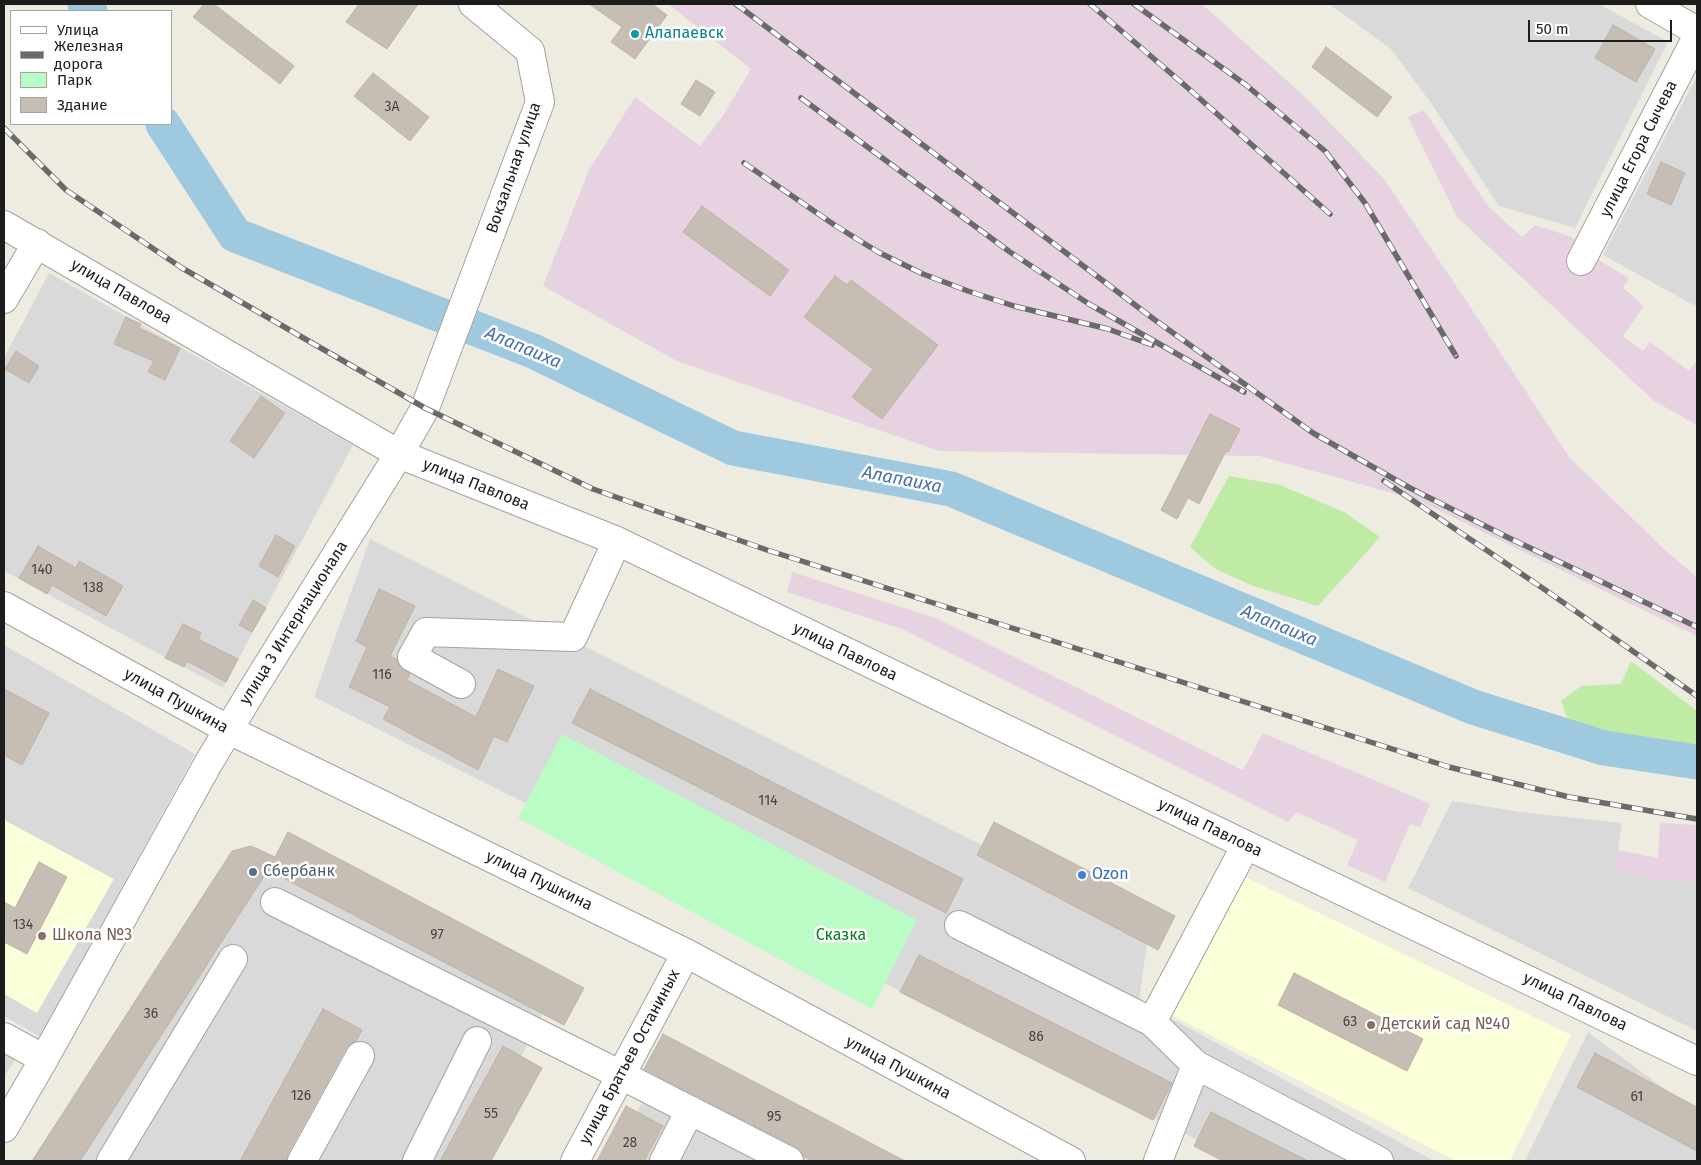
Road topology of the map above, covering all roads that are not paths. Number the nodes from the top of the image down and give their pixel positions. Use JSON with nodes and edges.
{"nodes":[{"id":1,"x":473,"y":4,"type":"edge"},
{"id":2,"x":1650,"y":4,"type":"edge"},
{"id":3,"x":1697,"y":31,"type":"edge"},
{"id":4,"x":1697,"y":37,"type":"edge"},
{"id":5,"x":4,"y":225,"type":"edge"},
{"id":6,"x":36,"y":243,"type":"junction"},
{"id":7,"x":1581,"y":261,"type":"dead end"},
{"id":8,"x":468,"y":296,"type":"joint"},
{"id":9,"x":4,"y":299,"type":"edge"},
{"id":10,"x":399,"y":454,"type":"junction"},
{"id":11,"x":617,"y":541,"type":"junction"},
{"id":12,"x":4,"y":606,"type":"edge"},
{"id":13,"x":461,"y":684,"type":"dead end"},
{"id":14,"x":229,"y":730,"type":"junction"},
{"id":15,"x":1246,"y":845,"type":"junction"},
{"id":16,"x":275,"y":902,"type":"dead end"},
{"id":17,"x":958,"y":925,"type":"dead end"},
{"id":18,"x":686,"y":953,"type":"junction"},
{"id":19,"x":232,"y":959,"type":"dead end"},
{"id":20,"x":1152,"y":1022,"type":"junction"},
{"id":21,"x":4,"y":1037,"type":"edge"},
{"id":22,"x":477,"y":1041,"type":"dead end"},
{"id":23,"x":360,"y":1056,"type":"dead end"},
{"id":24,"x":44,"y":1059,"type":"junction"},
{"id":25,"x":1697,"y":1060,"type":"edge"},
{"id":26,"x":1196,"y":1065,"type":"junction"},
{"id":27,"x":621,"y":1075,"type":"junction"},
{"id":28,"x":690,"y":1110,"type":"junction"},
{"id":29,"x":4,"y":1128,"type":"edge"},
{"id":30,"x":111,"y":1161,"type":"edge"},
{"id":31,"x":302,"y":1161,"type":"edge"},
{"id":32,"x":416,"y":1161,"type":"edge"},
{"id":33,"x":575,"y":1161,"type":"edge"},
{"id":34,"x":664,"y":1161,"type":"edge"},
{"id":35,"x":788,"y":1161,"type":"edge"},
{"id":36,"x":1071,"y":1161,"type":"edge"},
{"id":37,"x":1158,"y":1161,"type":"edge"},
{"id":38,"x":1379,"y":1161,"type":"edge"}],
"edges":[{"from":1,"to":8,"type":"street","name":"Вокзальная улица"},
{"from":2,"to":3,"type":"street"},
{"from":4,"to":7,"type":"street","name":"улица Егора Сычева"},
{"from":5,"to":6,"type":"street","name":"улица Павлова"},
{"from":6,"to":9,"type":"street"},
{"from":6,"to":10,"type":"street","name":"улица Павлова"},
{"from":8,"to":10,"type":"street","name":"улица 3 Интернационала"},
{"from":10,"to":11,"type":"street","name":"улица Павлова"},
{"from":10,"to":14,"type":"street","name":"улица 3 Интернационала"},
{"from":11,"to":13,"type":"street"},
{"from":11,"to":15,"type":"street","name":"улица Павлова"},
{"from":12,"to":14,"type":"street","name":"улица Пушкина"},
{"from":14,"to":18,"type":"street","name":"улица Пушкина"},
{"from":14,"to":24,"type":"street","name":"улица 3 Интернационала"},
{"from":15,"to":20,"type":"street"},
{"from":15,"to":25,"type":"street","name":"улица Павлова"},
{"from":16,"to":27,"type":"street"},
{"from":17,"to":20,"type":"street"},
{"from":18,"to":27,"type":"street","name":"улица Братьев Останиных"},
{"from":18,"to":36,"type":"street","name":"улица Пушкина"},
{"from":19,"to":30,"type":"street"},
{"from":20,"to":26,"type":"street"},
{"from":21,"to":24,"type":"street"},
{"from":22,"to":32,"type":"street"},
{"from":23,"to":31,"type":"street"},
{"from":24,"to":29,"type":"street","name":"улица 3 Интернационала"},
{"from":26,"to":37,"type":"street"},
{"from":26,"to":38,"type":"street"},
{"from":27,"to":28,"type":"street"},
{"from":27,"to":33,"type":"street","name":"улица Братьев Останиных"},
{"from":28,"to":34,"type":"street"},
{"from":28,"to":35,"type":"street"}]}
